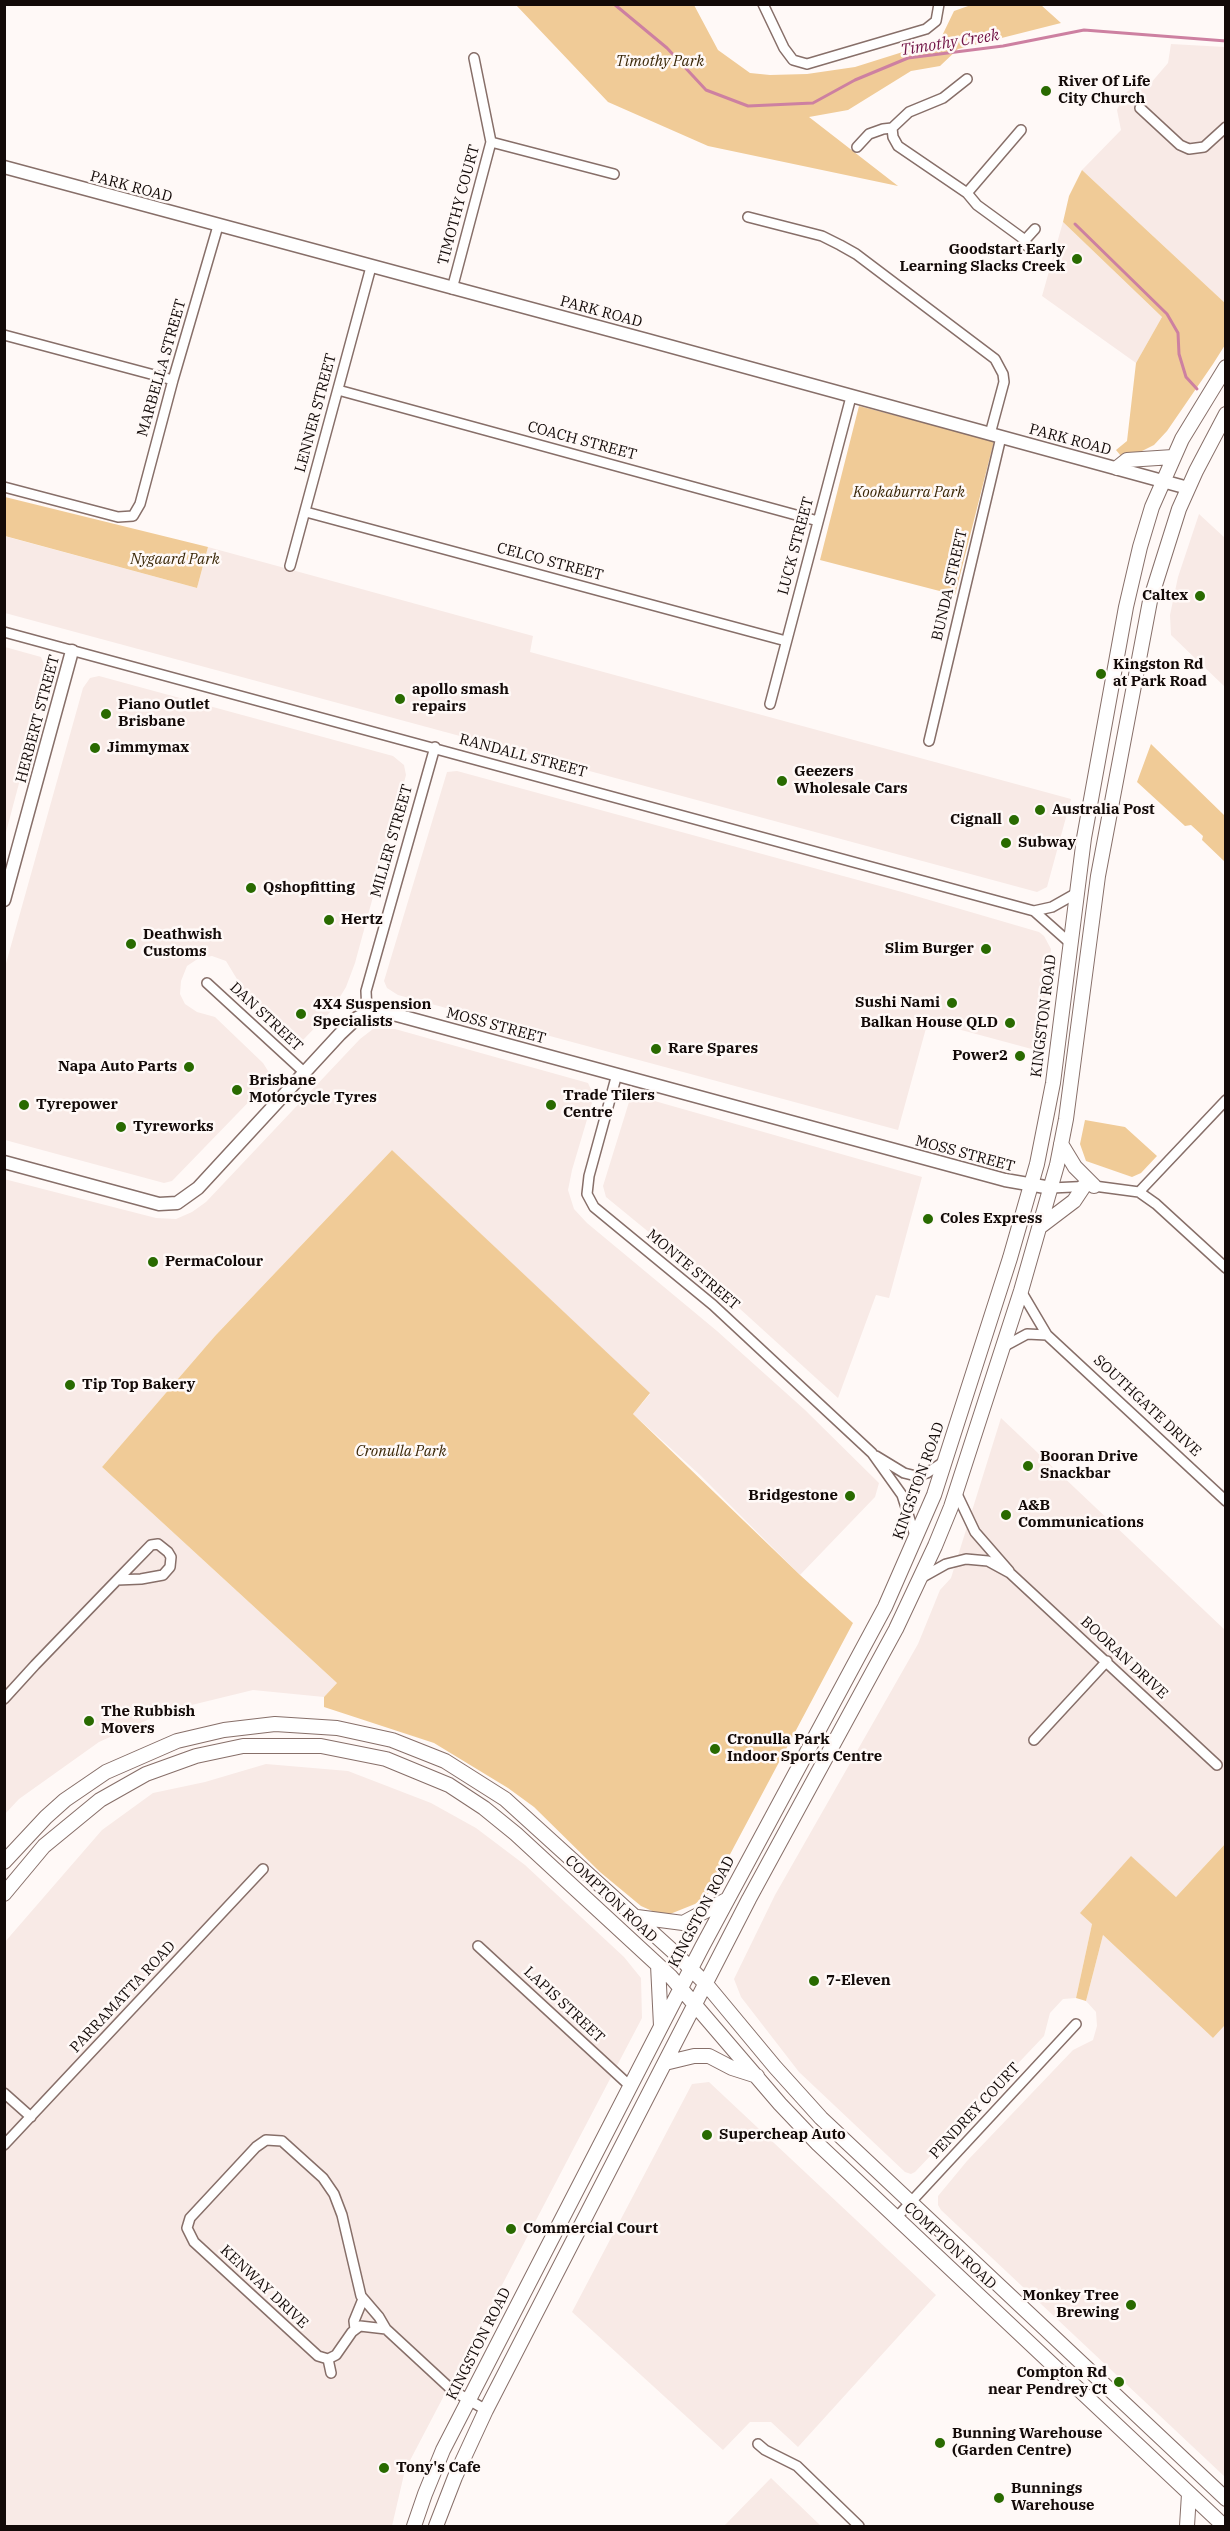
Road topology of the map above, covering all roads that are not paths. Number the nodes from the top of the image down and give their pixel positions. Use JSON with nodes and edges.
{"nodes":[{"id":1,"x":763,"y":4,"type":"edge"},
{"id":2,"x":939,"y":4,"type":"edge"},
{"id":3,"x":474,"y":58,"type":"dead end"},
{"id":4,"x":967,"y":79,"type":"dead end"},
{"id":5,"x":1140,"y":108,"type":"dead end"},
{"id":6,"x":1226,"y":127,"type":"edge"},
{"id":7,"x":892,"y":128,"type":"junction"},
{"id":8,"x":1020,"y":130,"type":"dead end"},
{"id":9,"x":491,"y":142,"type":"junction"},
{"id":10,"x":857,"y":147,"type":"dead end"},
{"id":11,"x":4,"y":167,"type":"edge"},
{"id":12,"x":614,"y":174,"type":"dead end"},
{"id":13,"x":967,"y":193,"type":"junction"},
{"id":14,"x":748,"y":217,"type":"dead end"},
{"id":15,"x":218,"y":226,"type":"junction"},
{"id":16,"x":1035,"y":230,"type":"dead end"},
{"id":17,"x":371,"y":267,"type":"junction"},
{"id":18,"x":452,"y":289,"type":"junction"},
{"id":19,"x":4,"y":335,"type":"edge"},
{"id":20,"x":1226,"y":367,"type":"edge"},
{"id":21,"x":173,"y":380,"type":"junction"},
{"id":22,"x":338,"y":390,"type":"junction"},
{"id":23,"x":851,"y":397,"type":"junction"},
{"id":24,"x":1226,"y":414,"type":"edge"},
{"id":25,"x":996,"y":436,"type":"junction"},
{"id":26,"x":1173,"y":457,"type":"junction"},
{"id":27,"x":1117,"y":468,"type":"junction"},
{"id":28,"x":1163,"y":481,"type":"junction"},
{"id":29,"x":4,"y":487,"type":"edge"},
{"id":30,"x":1188,"y":488,"type":"junction"},
{"id":31,"x":306,"y":512,"type":"junction"},
{"id":32,"x":818,"y":521,"type":"junction"},
{"id":33,"x":290,"y":566,"type":"dead end"},
{"id":34,"x":4,"y":632,"type":"edge"},
{"id":35,"x":786,"y":641,"type":"junction"},
{"id":36,"x":72,"y":651,"type":"junction"},
{"id":37,"x":770,"y":704,"type":"dead end"},
{"id":38,"x":929,"y":741,"type":"dead end"},
{"id":39,"x":435,"y":747,"type":"junction"},
{"id":40,"x":1076,"y":894,"type":"junction"},
{"id":41,"x":4,"y":900,"type":"edge"},
{"id":42,"x":1034,"y":911,"type":"junction"},
{"id":43,"x":1070,"y":943,"type":"junction"},
{"id":44,"x":207,"y":983,"type":"dead end"},
{"id":45,"x":367,"y":1013,"type":"junction"},
{"id":46,"x":305,"y":1073,"type":"junction"},
{"id":47,"x":617,"y":1074,"type":"junction"},
{"id":48,"x":1226,"y":1100,"type":"edge"},
{"id":49,"x":1061,"y":1144,"type":"junction"},
{"id":50,"x":4,"y":1162,"type":"edge"},
{"id":51,"x":1031,"y":1186,"type":"junction"},
{"id":52,"x":1089,"y":1186,"type":"junction"},
{"id":53,"x":1051,"y":1188,"type":"junction"},
{"id":54,"x":1139,"y":1192,"type":"junction"},
{"id":55,"x":1041,"y":1226,"type":"junction"},
{"id":56,"x":1226,"y":1268,"type":"edge"},
{"id":57,"x":1021,"y":1291,"type":"junction"},
{"id":58,"x":1047,"y":1335,"type":"junction"},
{"id":59,"x":1003,"y":1347,"type":"junction"},
{"id":60,"x":872,"y":1453,"type":"junction"},
{"id":61,"x":945,"y":1461,"type":"junction"},
{"id":62,"x":956,"y":1491,"type":"junction"},
{"id":63,"x":1226,"y":1501,"type":"edge"},
{"id":64,"x":916,"y":1539,"type":"junction"},
{"id":65,"x":1010,"y":1573,"type":"junction"},
{"id":66,"x":921,"y":1578,"type":"junction"},
{"id":67,"x":117,"y":1580,"type":"junction"},
{"id":68,"x":1107,"y":1661,"type":"junction"},
{"id":69,"x":4,"y":1699,"type":"edge"},
{"id":70,"x":1034,"y":1740,"type":"dead end"},
{"id":71,"x":1216,"y":1765,"type":"dead end"},
{"id":72,"x":4,"y":1862,"type":"edge"},
{"id":73,"x":263,"y":1869,"type":"dead end"},
{"id":74,"x":4,"y":1894,"type":"edge"},
{"id":75,"x":728,"y":1899,"type":"junction"},
{"id":76,"x":637,"y":1917,"type":"junction"},
{"id":77,"x":478,"y":1946,"type":"dead end"},
{"id":78,"x":658,"y":1965,"type":"junction"},
{"id":79,"x":691,"y":1969,"type":"junction"},
{"id":80,"x":706,"y":1984,"type":"junction"},
{"id":81,"x":682,"y":1987,"type":"junction"},
{"id":82,"x":696,"y":2004,"type":"junction"},
{"id":83,"x":1076,"y":2024,"type":"dead end"},
{"id":84,"x":661,"y":2026,"type":"junction"},
{"id":85,"x":665,"y":2063,"type":"junction"},
{"id":86,"x":757,"y":2076,"type":"junction"},
{"id":87,"x":630,"y":2086,"type":"junction"},
{"id":88,"x":4,"y":2093,"type":"edge"},
{"id":89,"x":31,"y":2117,"type":"junction"},
{"id":90,"x":4,"y":2145,"type":"edge"},
{"id":91,"x":910,"y":2202,"type":"junction"},
{"id":92,"x":896,"y":2218,"type":"junction"},
{"id":93,"x":363,"y":2299,"type":"junction"},
{"id":94,"x":355,"y":2329,"type":"junction"},
{"id":95,"x":386,"y":2329,"type":"junction"},
{"id":96,"x":328,"y":2359,"type":"junction"},
{"id":97,"x":330,"y":2373,"type":"dead end"},
{"id":98,"x":468,"y":2401,"type":"junction"},
{"id":99,"x":486,"y":2410,"type":"junction"},
{"id":100,"x":758,"y":2444,"type":"dead end"},
{"id":101,"x":1189,"y":2494,"type":"junction"},
{"id":102,"x":1226,"y":2499,"type":"edge"},
{"id":103,"x":414,"y":2526,"type":"edge"},
{"id":104,"x":436,"y":2526,"type":"edge"},
{"id":105,"x":860,"y":2526,"type":"edge"},
{"id":106,"x":1186,"y":2526,"type":"edge"},
{"id":107,"x":1225,"y":2526,"type":"edge"}],
"edges":[{"from":1,"to":2,"type":"street"},
{"from":3,"to":9,"type":"street","name":"TIMOTHY COURT"},
{"from":4,"to":7,"type":"street"},
{"from":5,"to":6,"type":"street"},
{"from":7,"to":10,"type":"street"},
{"from":7,"to":13,"type":"street"},
{"from":8,"to":13,"type":"street"},
{"from":9,"to":12,"type":"street"},
{"from":9,"to":18,"type":"street","name":"TIMOTHY COURT"},
{"from":11,"to":15,"type":"street","name":"PARK ROAD"},
{"from":13,"to":16,"type":"street"},
{"from":14,"to":25,"type":"street","name":"BUNDA STREET"},
{"from":15,"to":17,"type":"street","name":"PARK ROAD"},
{"from":15,"to":21,"type":"street","name":"MARBELLA STREET"},
{"from":17,"to":18,"type":"street","name":"PARK ROAD"},
{"from":17,"to":22,"type":"street","name":"LENNER STREET"},
{"from":18,"to":23,"type":"street","name":"PARK ROAD"},
{"from":19,"to":21,"type":"street"},
{"from":20,"to":26,"type":"main road","name":"KINGSTON ROAD"},
{"from":21,"to":29,"type":"street","name":"MARBELLA STREET"},
{"from":22,"to":31,"type":"street","name":"LENNER STREET"},
{"from":22,"to":32,"type":"street","name":"COACH STREET"},
{"from":23,"to":25,"type":"street","name":"PARK ROAD"},
{"from":23,"to":32,"type":"street","name":"LUCK STREET"},
{"from":24,"to":30,"type":"main road"},
{"from":25,"to":27,"type":"street","name":"PARK ROAD"},
{"from":25,"to":38,"type":"street","name":"BUNDA STREET"},
{"from":26,"to":27,"type":"main road"},
{"from":26,"to":28,"type":"main road","name":"KINGSTON ROAD"},
{"from":27,"to":28,"type":"street","name":"PARK ROAD"},
{"from":28,"to":30,"type":"street","name":"PARK ROAD"},
{"from":28,"to":40,"type":"main road","name":"KINGSTON ROAD"},
{"from":30,"to":49,"type":"main road"},
{"from":31,"to":33,"type":"street","name":"LENNER STREET"},
{"from":31,"to":35,"type":"street","name":"CELCO STREET"},
{"from":32,"to":35,"type":"street","name":"LUCK STREET"},
{"from":34,"to":36,"type":"street","name":"RANDALL STREET"},
{"from":35,"to":37,"type":"street","name":"LUCK STREET"},
{"from":36,"to":39,"type":"street","name":"RANDALL STREET"},
{"from":36,"to":41,"type":"street","name":"HERBERT STREET"},
{"from":39,"to":42,"type":"street","name":"RANDALL STREET"},
{"from":39,"to":45,"type":"street","name":"MILLER STREET"},
{"from":40,"to":42,"type":"street"},
{"from":40,"to":43,"type":"main road","name":"KINGSTON ROAD"},
{"from":42,"to":43,"type":"street","name":"RANDALL STREET"},
{"from":43,"to":51,"type":"main road","name":"KINGSTON ROAD"},
{"from":44,"to":46,"type":"street","name":"DAN STREET"},
{"from":45,"to":46,"type":"street"},
{"from":45,"to":47,"type":"street","name":"MOSS STREET"},
{"from":46,"to":50,"type":"street"},
{"from":47,"to":51,"type":"street","name":"MOSS STREET"},
{"from":47,"to":60,"type":"street","name":"MONTE STREET"},
{"from":48,"to":54,"type":"street"},
{"from":49,"to":52,"type":"main road"},
{"from":49,"to":53,"type":"main road"},
{"from":51,"to":53,"type":"street","name":"MOSS STREET"},
{"from":51,"to":61,"type":"main road","name":"KINGSTON ROAD"},
{"from":52,"to":53,"type":"street"},
{"from":52,"to":54,"type":"street"},
{"from":52,"to":55,"type":"main road"},
{"from":53,"to":55,"type":"main road"},
{"from":54,"to":56,"type":"street"},
{"from":55,"to":57,"type":"main road"},
{"from":57,"to":58,"type":"street","name":"SOUTHGATE DRIVE"},
{"from":57,"to":59,"type":"main road"},
{"from":58,"to":59,"type":"street"},
{"from":58,"to":63,"type":"street","name":"SOUTHGATE DRIVE"},
{"from":59,"to":62,"type":"main road"},
{"from":60,"to":61,"type":"street","name":"MONTE STREET"},
{"from":60,"to":64,"type":"street","name":"MONTE STREET"},
{"from":61,"to":64,"type":"main road","name":"KINGSTON ROAD"},
{"from":62,"to":65,"type":"street","name":"BOORAN DRIVE"},
{"from":62,"to":66,"type":"main road"},
{"from":64,"to":75,"type":"main road","name":"KINGSTON ROAD"},
{"from":65,"to":66,"type":"street","name":"BOORAN DRIVE"},
{"from":65,"to":68,"type":"street","name":"BOORAN DRIVE"},
{"from":66,"to":80,"type":"main road"},
{"from":67,"to":67,"type":"street"},
{"from":67,"to":69,"type":"street"},
{"from":68,"to":70,"type":"street"},
{"from":68,"to":71,"type":"street","name":"BOORAN DRIVE"},
{"from":72,"to":76,"type":"main road","name":"COMPTON ROAD"},
{"from":73,"to":89,"type":"street","name":"PARRAMATTA ROAD"},
{"from":74,"to":78,"type":"main road","name":"COMPTON ROAD"},
{"from":75,"to":76,"type":"main road"},
{"from":75,"to":79,"type":"main road","name":"KINGSTON ROAD"},
{"from":76,"to":79,"type":"main road","name":"COMPTON ROAD"},
{"from":77,"to":87,"type":"street","name":"LAPIS STREET"},
{"from":78,"to":81,"type":"main road","name":"COMPTON ROAD"},
{"from":78,"to":84,"type":"main road"},
{"from":79,"to":80,"type":"main road","name":"COMPTON ROAD"},
{"from":79,"to":81,"type":"main road","name":"KINGSTON ROAD"},
{"from":80,"to":82,"type":"main road"},
{"from":80,"to":91,"type":"main road","name":"COMPTON ROAD"},
{"from":81,"to":82,"type":"main road","name":"COMPTON ROAD"},
{"from":81,"to":84,"type":"main road","name":"KINGSTON ROAD"},
{"from":82,"to":85,"type":"main road"},
{"from":82,"to":86,"type":"main road","name":"COMPTON ROAD"},
{"from":83,"to":91,"type":"street","name":"PENDREY COURT"},
{"from":84,"to":87,"type":"main road","name":"KINGSTON ROAD"},
{"from":85,"to":86,"type":"main road"},
{"from":85,"to":99,"type":"main road"},
{"from":86,"to":92,"type":"main road","name":"COMPTON ROAD"},
{"from":87,"to":98,"type":"main road","name":"KINGSTON ROAD"},
{"from":88,"to":89,"type":"street"},
{"from":89,"to":90,"type":"street","name":"PARRAMATTA ROAD"},
{"from":91,"to":92,"type":"street","name":"PENDREY COURT"},
{"from":91,"to":102,"type":"main road","name":"COMPTON ROAD"},
{"from":92,"to":101,"type":"main road","name":"COMPTON ROAD"},
{"from":93,"to":94,"type":"street"},
{"from":93,"to":95,"type":"street","name":"KENWAY DRIVE"},
{"from":93,"to":96,"type":"street","name":"KENWAY DRIVE"},
{"from":94,"to":95,"type":"street"},
{"from":94,"to":96,"type":"street"},
{"from":95,"to":98,"type":"street","name":"KENWAY DRIVE"},
{"from":96,"to":97,"type":"street"},
{"from":98,"to":99,"type":"street","name":"KENWAY DRIVE"},
{"from":98,"to":103,"type":"main road","name":"KINGSTON ROAD"},
{"from":99,"to":104,"type":"main road"},
{"from":100,"to":105,"type":"street"},
{"from":101,"to":106,"type":"main road"},
{"from":101,"to":107,"type":"main road","name":"COMPTON ROAD"}]}
